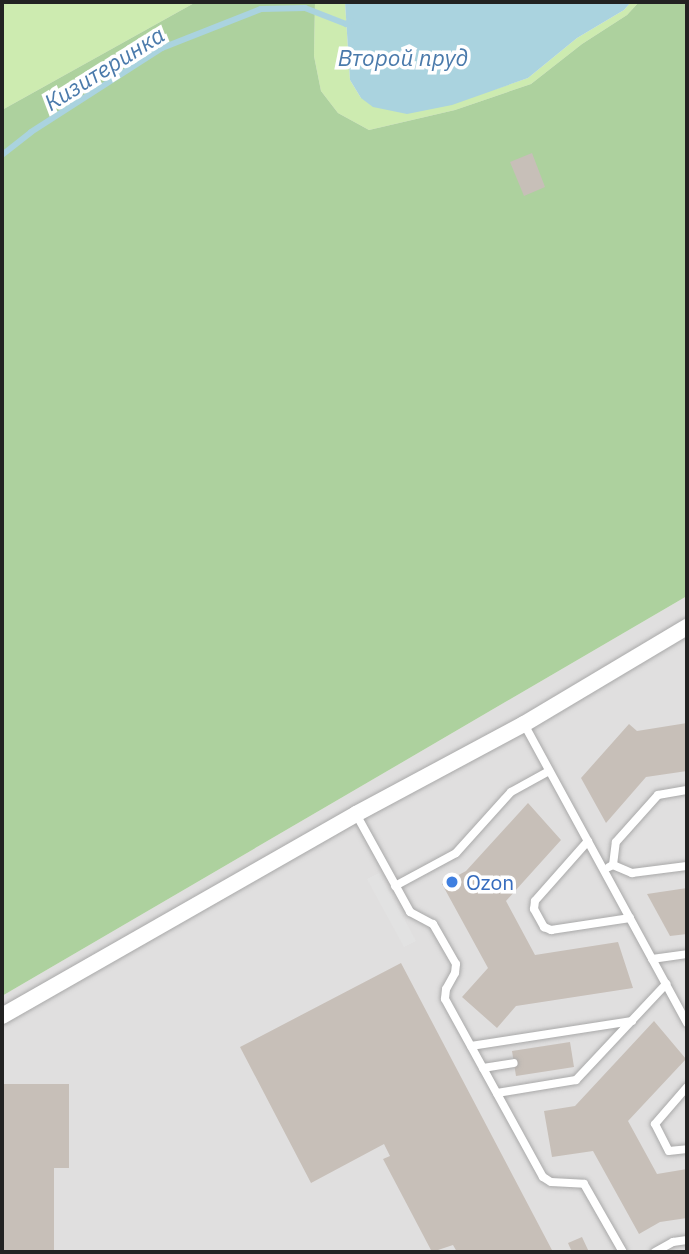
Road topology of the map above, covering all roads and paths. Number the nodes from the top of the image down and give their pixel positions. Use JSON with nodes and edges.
{"nodes":[{"id":1,"x":687,"y":627,"type":"edge"},
{"id":2,"x":524,"y":724,"type":"junction"},
{"id":3,"x":550,"y":771,"type":"junction"},
{"id":4,"x":687,"y":790,"type":"edge"},
{"id":5,"x":356,"y":814,"type":"junction"},
{"id":6,"x":588,"y":841,"type":"junction"},
{"id":7,"x":613,"y":865,"type":"junction"},
{"id":8,"x":687,"y":866,"type":"edge"},
{"id":9,"x":603,"y":869,"type":"junction"},
{"id":10,"x":395,"y":886,"type":"junction"},
{"id":11,"x":630,"y":918,"type":"junction"},
{"id":12,"x":687,"y":954,"type":"edge"},
{"id":13,"x":652,"y":959,"type":"junction"},
{"id":14,"x":666,"y":984,"type":"junction"},
{"id":15,"x":2,"y":1016,"type":"edge"},
{"id":16,"x":632,"y":1021,"type":"junction"},
{"id":17,"x":687,"y":1023,"type":"edge"},
{"id":18,"x":471,"y":1046,"type":"junction"},
{"id":19,"x":514,"y":1063,"type":"dead end"},
{"id":20,"x":483,"y":1068,"type":"junction"},
{"id":21,"x":687,"y":1087,"type":"edge"},
{"id":22,"x":497,"y":1093,"type":"junction"},
{"id":23,"x":687,"y":1149,"type":"edge"},
{"id":24,"x":687,"y":1240,"type":"edge"},
{"id":25,"x":623,"y":1252,"type":"edge"},
{"id":26,"x":655,"y":1252,"type":"edge"}],
"edges":[{"from":1,"to":2,"type":"street"},
{"from":2,"to":3,"type":"lane"},
{"from":2,"to":5,"type":"street"},
{"from":3,"to":6,"type":"lane"},
{"from":3,"to":10,"type":"lane"},
{"from":4,"to":7,"type":"lane"},
{"from":5,"to":10,"type":"lane"},
{"from":5,"to":15,"type":"street"},
{"from":6,"to":9,"type":"lane"},
{"from":6,"to":11,"type":"lane"},
{"from":7,"to":8,"type":"lane"},
{"from":7,"to":9,"type":"lane"},
{"from":9,"to":11,"type":"lane"},
{"from":10,"to":18,"type":"lane"},
{"from":11,"to":13,"type":"lane"},
{"from":12,"to":13,"type":"lane"},
{"from":13,"to":14,"type":"lane"},
{"from":14,"to":16,"type":"lane"},
{"from":14,"to":17,"type":"lane"},
{"from":16,"to":18,"type":"lane"},
{"from":16,"to":22,"type":"lane"},
{"from":18,"to":20,"type":"lane"},
{"from":19,"to":20,"type":"lane"},
{"from":20,"to":22,"type":"lane"},
{"from":21,"to":23,"type":"lane"},
{"from":22,"to":25,"type":"lane"},
{"from":24,"to":26,"type":"lane"}]}
